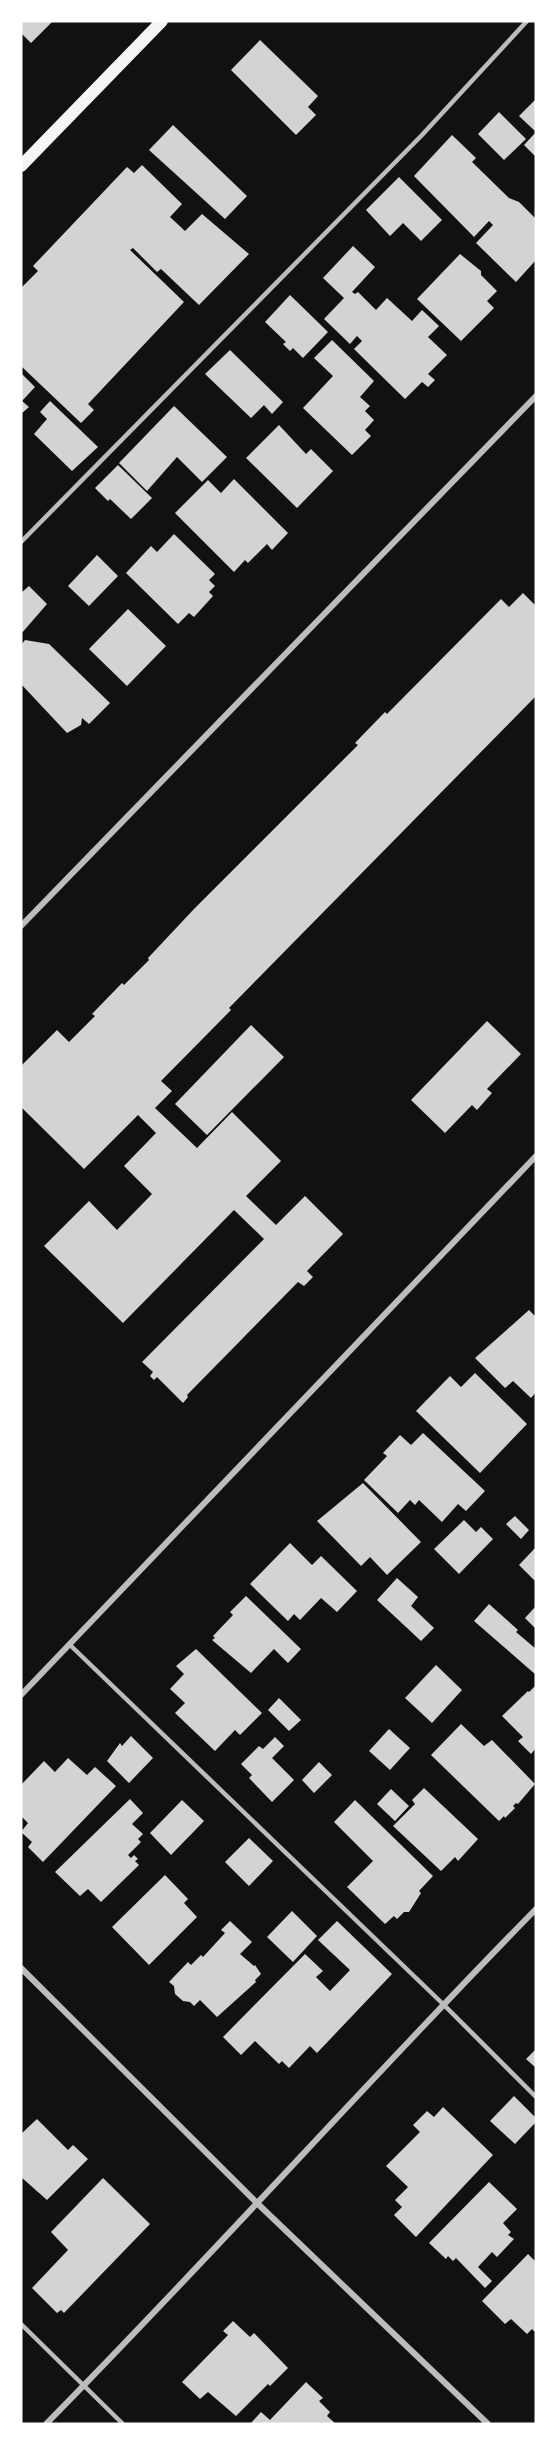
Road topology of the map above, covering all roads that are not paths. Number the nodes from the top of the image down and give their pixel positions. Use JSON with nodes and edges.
{"nodes":[{"id":1,"x":162,"y":21,"type":"edge"},
{"id":2,"x":527,"y":21,"type":"edge"},
{"id":3,"x":21,"y":166,"type":"edge"},
{"id":4,"x":536,"y":396,"type":"edge"},
{"id":5,"x":21,"y":542,"type":"edge"},
{"id":6,"x":21,"y":926,"type":"edge"},
{"id":7,"x":536,"y":1156,"type":"edge"},
{"id":8,"x":69,"y":1644,"type":"junction"},
{"id":9,"x":21,"y":1695,"type":"edge"},
{"id":10,"x":536,"y":1909,"type":"edge"},
{"id":11,"x":21,"y":1968,"type":"edge"},
{"id":12,"x":442,"y":2004,"type":"junction"},
{"id":13,"x":536,"y":2097,"type":"edge"},
{"id":14,"x":258,"y":2204,"type":"junction"},
{"id":15,"x":21,"y":2324,"type":"edge"},
{"id":16,"x":84,"y":2385,"type":"junction"},
{"id":17,"x":46,"y":2424,"type":"edge"},
{"id":18,"x":123,"y":2424,"type":"edge"},
{"id":19,"x":488,"y":2424,"type":"edge"}],
"edges":[{"from":1,"to":3,"type":"main road"},
{"from":2,"to":5,"type":"lane"},
{"from":4,"to":6,"type":"street"},
{"from":7,"to":8,"type":"street"},
{"from":8,"to":9,"type":"street"},
{"from":8,"to":12,"type":"lane"},
{"from":10,"to":12,"type":"street"},
{"from":11,"to":14,"type":"street"},
{"from":12,"to":13,"type":"lane"},
{"from":12,"to":14,"type":"street"},
{"from":14,"to":16,"type":"street"},
{"from":14,"to":19,"type":"street"},
{"from":15,"to":16,"type":"lane"},
{"from":16,"to":17,"type":"street"},
{"from":16,"to":18,"type":"lane"}]}
